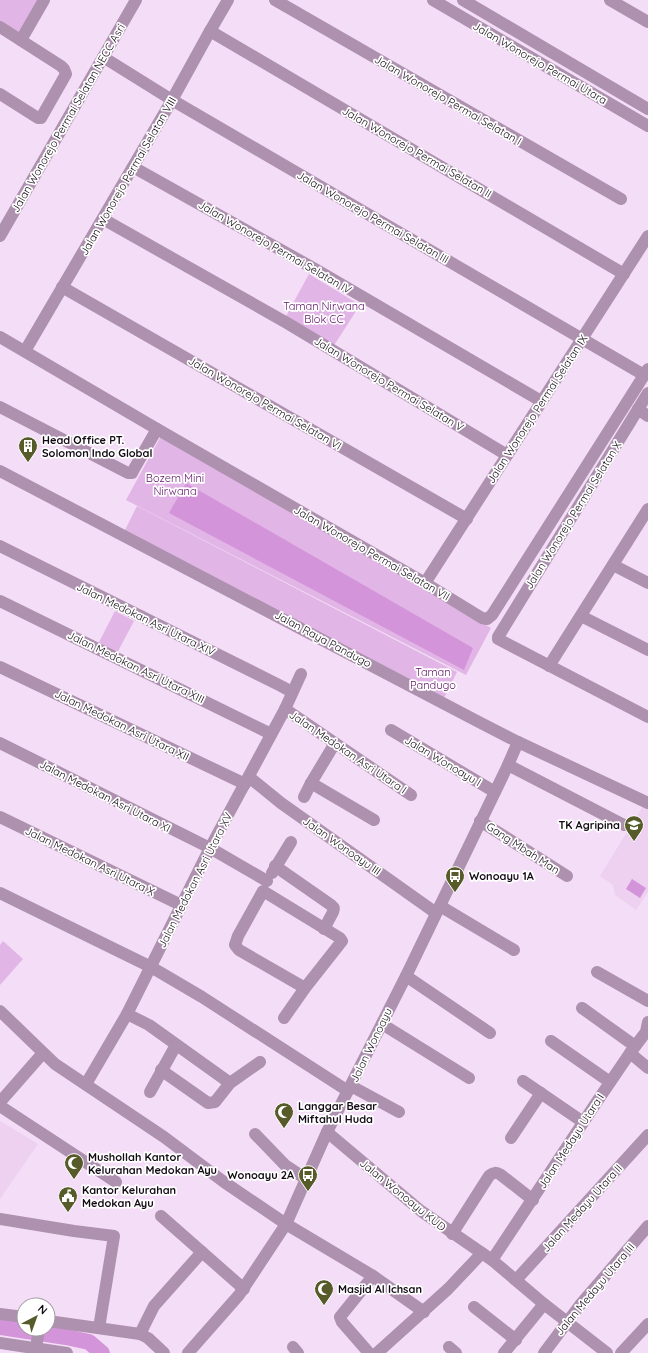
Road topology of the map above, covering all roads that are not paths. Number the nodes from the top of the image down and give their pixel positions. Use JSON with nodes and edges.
{"nodes":[{"id":1,"x":44,"y":0,"type":"edge"},
{"id":2,"x":136,"y":0,"type":"edge"},
{"id":3,"x":228,"y":0,"type":"edge"},
{"id":4,"x":275,"y":0,"type":"edge"},
{"id":5,"x":433,"y":0,"type":"edge"},
{"id":6,"x":463,"y":0,"type":"edge"},
{"id":7,"x":610,"y":0,"type":"edge"},
{"id":8,"x":648,"y":22,"type":"edge"},
{"id":9,"x":0,"y":27,"type":"edge"},
{"id":10,"x":210,"y":31,"type":"junction"},
{"id":11,"x":21,"y":40,"type":"junction"},
{"id":12,"x":103,"y":57,"type":"junction"},
{"id":13,"x":0,"y":94,"type":"edge"},
{"id":14,"x":172,"y":100,"type":"junction"},
{"id":15,"x":648,"y":109,"type":"edge"},
{"id":16,"x":648,"y":126,"type":"edge"},
{"id":17,"x":134,"y":167,"type":"junction"},
{"id":18,"x":621,"y":199,"type":"dead end"},
{"id":19,"x":103,"y":219,"type":"junction"},
{"id":20,"x":0,"y":236,"type":"edge"},
{"id":21,"x":648,"y":236,"type":"edge"},
{"id":22,"x":624,"y":274,"type":"junction"},
{"id":23,"x":62,"y":286,"type":"junction"},
{"id":24,"x":0,"y":337,"type":"edge"},
{"id":25,"x":582,"y":338,"type":"junction"},
{"id":26,"x":25,"y":351,"type":"junction"},
{"id":27,"x":646,"y":372,"type":"edge"},
{"id":28,"x":648,"y":393,"type":"edge"},
{"id":29,"x":541,"y":400,"type":"junction"},
{"id":30,"x":0,"y":407,"type":"edge"},
{"id":31,"x":643,"y":412,"type":"edge"},
{"id":32,"x":157,"y":429,"type":"junction"},
{"id":33,"x":507,"y":455,"type":"junction"},
{"id":34,"x":0,"y":471,"type":"edge"},
{"id":35,"x":646,"y":517,"type":"edge"},
{"id":36,"x":467,"y":519,"type":"junction"},
{"id":37,"x":0,"y":546,"type":"edge"},
{"id":38,"x":613,"y":565,"type":"junction"},
{"id":39,"x":425,"y":583,"type":"junction"},
{"id":40,"x":648,"y":583,"type":"edge"},
{"id":41,"x":0,"y":600,"type":"edge"},
{"id":42,"x":581,"y":616,"type":"junction"},
{"id":43,"x":648,"y":650,"type":"edge"},
{"id":44,"x":549,"y":666,"type":"junction"},
{"id":45,"x":0,"y":667,"type":"edge"},
{"id":46,"x":301,"y":674,"type":"dead end"},
{"id":47,"x":292,"y":692,"type":"junction"},
{"id":48,"x":285,"y":709,"type":"junction"},
{"id":49,"x":648,"y":717,"type":"edge"},
{"id":50,"x":391,"y":730,"type":"dead end"},
{"id":51,"x":271,"y":734,"type":"junction"},
{"id":52,"x":518,"y":742,"type":"junction"},
{"id":53,"x":0,"y":743,"type":"edge"},
{"id":54,"x":334,"y":743,"type":"junction"},
{"id":55,"x":508,"y":765,"type":"junction"},
{"id":56,"x":247,"y":781,"type":"junction"},
{"id":57,"x":311,"y":782,"type":"junction"},
{"id":58,"x":495,"y":792,"type":"junction"},
{"id":59,"x":411,"y":795,"type":"dead end"},
{"id":60,"x":304,"y":797,"type":"dead end"},
{"id":61,"x":648,"y":803,"type":"edge"},
{"id":62,"x":0,"y":817,"type":"edge"},
{"id":63,"x":374,"y":820,"type":"dead end"},
{"id":64,"x":480,"y":821,"type":"junction"},
{"id":65,"x":624,"y":825,"type":"dead end"},
{"id":66,"x":291,"y":842,"type":"dead end"},
{"id":67,"x":210,"y":848,"type":"junction"},
{"id":68,"x":275,"y":866,"type":"junction"},
{"id":69,"x":567,"y":876,"type":"dead end"},
{"id":70,"x":265,"y":886,"type":"junction"},
{"id":71,"x":0,"y":894,"type":"edge"},
{"id":72,"x":181,"y":905,"type":"junction"},
{"id":73,"x":438,"y":910,"type":"junction"},
{"id":74,"x":324,"y":929,"type":"junction"},
{"id":75,"x":514,"y":950,"type":"dead end"},
{"id":76,"x":151,"y":967,"type":"junction"},
{"id":77,"x":597,"y":972,"type":"dead end"},
{"id":78,"x":406,"y":976,"type":"junction"},
{"id":79,"x":305,"y":988,"type":"junction"},
{"id":80,"x":648,"y":1001,"type":"edge"},
{"id":81,"x":582,"y":1008,"type":"dead end"},
{"id":82,"x":0,"y":1011,"type":"edge"},
{"id":83,"x":127,"y":1014,"type":"junction"},
{"id":84,"x":284,"y":1018,"type":"dead end"},
{"id":85,"x":382,"y":1024,"type":"junction"},
{"id":86,"x":647,"y":1029,"type":"edge"},
{"id":87,"x":490,"y":1033,"type":"dead end"},
{"id":88,"x":551,"y":1041,"type":"dead end"},
{"id":89,"x":176,"y":1045,"type":"junction"},
{"id":90,"x":633,"y":1049,"type":"junction"},
{"id":91,"x":43,"y":1053,"type":"junction"},
{"id":92,"x":260,"y":1062,"type":"dead end"},
{"id":93,"x":648,"y":1068,"type":"edge"},
{"id":94,"x":161,"y":1070,"type":"junction"},
{"id":95,"x":469,"y":1078,"type":"dead end"},
{"id":96,"x":524,"y":1082,"type":"dead end"},
{"id":97,"x":610,"y":1082,"type":"junction"},
{"id":98,"x":230,"y":1083,"type":"junction"},
{"id":99,"x":86,"y":1084,"type":"junction"},
{"id":100,"x":350,"y":1088,"type":"junction"},
{"id":101,"x":150,"y":1092,"type":"dead end"},
{"id":102,"x":541,"y":1093,"type":"junction"},
{"id":103,"x":1,"y":1100,"type":"edge"},
{"id":104,"x":399,"y":1112,"type":"dead end"},
{"id":105,"x":583,"y":1122,"type":"junction"},
{"id":106,"x":327,"y":1132,"type":"junction"},
{"id":107,"x":255,"y":1134,"type":"dead end"},
{"id":108,"x":648,"y":1135,"type":"edge"},
{"id":109,"x":511,"y":1138,"type":"dead end"},
{"id":110,"x":306,"y":1178,"type":"junction"},
{"id":111,"x":116,"y":1182,"type":"dead end"},
{"id":112,"x":533,"y":1200,"type":"junction"},
{"id":113,"x":161,"y":1216,"type":"dead end"},
{"id":114,"x":0,"y":1220,"type":"edge"},
{"id":115,"x":286,"y":1224,"type":"junction"},
{"id":116,"x":648,"y":1226,"type":"edge"},
{"id":117,"x":452,"y":1234,"type":"junction"},
{"id":118,"x":202,"y":1252,"type":"junction"},
{"id":119,"x":482,"y":1253,"type":"junction"},
{"id":120,"x":492,"y":1260,"type":"junction"},
{"id":121,"x":372,"y":1276,"type":"junction"},
{"id":122,"x":516,"y":1280,"type":"junction"},
{"id":123,"x":244,"y":1289,"type":"junction"},
{"id":124,"x":544,"y":1304,"type":"junction"},
{"id":125,"x":474,"y":1307,"type":"dead end"},
{"id":126,"x":424,"y":1312,"type":"junction"},
{"id":127,"x":0,"y":1314,"type":"edge"},
{"id":128,"x":16,"y":1316,"type":"edge"},
{"id":129,"x":56,"y":1322,"type":"edge"},
{"id":130,"x":567,"y":1322,"type":"junction"},
{"id":131,"x":648,"y":1324,"type":"edge"},
{"id":132,"x":99,"y":1328,"type":"junction"},
{"id":133,"x":140,"y":1334,"type":"junction"},
{"id":134,"x":38,"y":1337,"type":"edge"},
{"id":135,"x":516,"y":1340,"type":"junction"},
{"id":136,"x":0,"y":1343,"type":"edge"},
{"id":137,"x":36,"y":1345,"type":"junction"},
{"id":138,"x":66,"y":1353,"type":"edge"},
{"id":139,"x":164,"y":1353,"type":"edge"},
{"id":140,"x":188,"y":1353,"type":"edge"},
{"id":141,"x":369,"y":1353,"type":"edge"},
{"id":142,"x":376,"y":1353,"type":"edge"},
{"id":143,"x":504,"y":1353,"type":"edge"},
{"id":144,"x":544,"y":1353,"type":"edge"},
{"id":145,"x":607,"y":1353,"type":"edge"},
{"id":146,"x":621,"y":1353,"type":"edge"}],
"edges":[{"from":1,"to":11,"type":"street"},
{"from":2,"to":12,"type":"street","name":"Jalan Wonorejo Permai Selatan NECC Asri"},
{"from":3,"to":10,"type":"street","name":"Jalan Wonorejo Permai Selatan VIII"},
{"from":4,"to":18,"type":"street","name":"Jalan Wonorejo Permai Selatan I"},
{"from":5,"to":16,"type":"street","name":"Jalan Wonorejo Permai Utara"},
{"from":6,"to":15,"type":"street","name":"Jalan Wonorejo Permai Utara"},
{"from":7,"to":8,"type":"street"},
{"from":9,"to":11,"type":"street"},
{"from":10,"to":14,"type":"street","name":"Jalan Wonorejo Permai Selatan VIII"},
{"from":10,"to":22,"type":"street","name":"Jalan Wonorejo Permai Selatan II"},
{"from":11,"to":13,"type":"street"},
{"from":12,"to":14,"type":"street","name":"Jalan Wonorejo Permai Selatan III"},
{"from":12,"to":20,"type":"street","name":"Jalan Wonorejo Permai Selatan NECC Asri"},
{"from":14,"to":17,"type":"street","name":"Jalan Wonorejo Permai Selatan VIII"},
{"from":14,"to":25,"type":"street","name":"Jalan Wonorejo Permai Selatan III"},
{"from":17,"to":19,"type":"street","name":"Jalan Wonorejo Permai Selatan VIII"},
{"from":17,"to":29,"type":"street","name":"Jalan Wonorejo Permai Selatan IV"},
{"from":19,"to":23,"type":"street","name":"Jalan Wonorejo Permai Selatan VIII"},
{"from":19,"to":33,"type":"street","name":"Jalan Wonorejo Permai Selatan V"},
{"from":21,"to":22,"type":"street","name":"Jalan Wonorejo Permai Selatan IX"},
{"from":22,"to":25,"type":"street","name":"Jalan Wonorejo Permai Selatan IX"},
{"from":23,"to":26,"type":"street","name":"Jalan Wonorejo Permai Selatan VIII"},
{"from":23,"to":36,"type":"street","name":"Jalan Wonorejo Permai Selatan VI"},
{"from":24,"to":26,"type":"street","name":"Jalan Wonorejo Permai Selatan VII"},
{"from":25,"to":27,"type":"street","name":"Jalan Wonorejo Permai Selatan III"},
{"from":25,"to":29,"type":"street","name":"Jalan Wonorejo Permai Selatan IX"},
{"from":26,"to":32,"type":"street","name":"Jalan Wonorejo Permai Selatan VII"},
{"from":27,"to":39,"type":"street","name":"Jalan Wonorejo Permai Selatan VII"},
{"from":28,"to":31,"type":"street","name":"Jalan Wonorejo Permai Selatan X"},
{"from":29,"to":33,"type":"street","name":"Jalan Wonorejo Permai Selatan IX"},
{"from":30,"to":32,"type":"street"},
{"from":31,"to":44,"type":"street","name":"Jalan Wonorejo Permai Selatan X"},
{"from":32,"to":39,"type":"street","name":"Jalan Wonorejo Permai Selatan VII"},
{"from":33,"to":36,"type":"street","name":"Jalan Wonorejo Permai Selatan IX"},
{"from":34,"to":52,"type":"street","name":"Jalan Raya Pandugo"},
{"from":35,"to":38,"type":"street"},
{"from":36,"to":39,"type":"street","name":"Jalan Wonorejo Permai Selatan IX"},
{"from":37,"to":47,"type":"street","name":"Jalan Medokan Asri Utara XIV"},
{"from":38,"to":40,"type":"street"},
{"from":38,"to":42,"type":"street"},
{"from":41,"to":51,"type":"street","name":"Jalan Medokan Asri Utara XIII"},
{"from":42,"to":43,"type":"street"},
{"from":42,"to":44,"type":"street"},
{"from":44,"to":49,"type":"street"},
{"from":45,"to":56,"type":"street","name":"Jalan Medokan Asri Utara XII"},
{"from":46,"to":47,"type":"street","name":"Jalan Medokan Asri Utara XV"},
{"from":47,"to":48,"type":"street","name":"Jalan Medokan Asri Utara XV"},
{"from":48,"to":51,"type":"street","name":"Jalan Medokan Asri Utara XV"},
{"from":48,"to":54,"type":"street","name":"Jalan Medokan Asri Utara I"},
{"from":50,"to":58,"type":"street","name":"Jalan Wonoayu I"},
{"from":51,"to":56,"type":"street","name":"Jalan Medokan Asri Utara XV"},
{"from":52,"to":55,"type":"street","name":"Jalan Wonoayu"},
{"from":52,"to":61,"type":"street","name":"Jalan Raya Pandugo"},
{"from":53,"to":67,"type":"street","name":"Jalan Medokan Asri Utara XI"},
{"from":54,"to":57,"type":"street"},
{"from":54,"to":59,"type":"street","name":"Jalan Medokan Asri Utara I"},
{"from":55,"to":58,"type":"street","name":"Jalan Wonoayu"},
{"from":55,"to":65,"type":"street"},
{"from":56,"to":67,"type":"street","name":"Jalan Medokan Asri Utara XV"},
{"from":56,"to":73,"type":"street","name":"Jalan Wonoayu III"},
{"from":57,"to":60,"type":"street"},
{"from":57,"to":63,"type":"street"},
{"from":58,"to":64,"type":"street","name":"Jalan Wonoayu"},
{"from":62,"to":72,"type":"street","name":"Jalan Medokan Asri Utara X"},
{"from":64,"to":69,"type":"street","name":"Gang Mbah Man"},
{"from":64,"to":73,"type":"street","name":"Jalan Wonoayu"},
{"from":66,"to":68,"type":"street"},
{"from":67,"to":70,"type":"street","name":"Jalan Medokan Asri Utara XI"},
{"from":67,"to":72,"type":"street","name":"Jalan Medokan Asri Utara XV"},
{"from":68,"to":70,"type":"street"},
{"from":68,"to":74,"type":"street"},
{"from":70,"to":74,"type":"street","name":"Jalan Medokan Asri Utara XI"},
{"from":70,"to":79,"type":"street"},
{"from":71,"to":76,"type":"street"},
{"from":72,"to":76,"type":"street","name":"Jalan Medokan Asri Utara XV"},
{"from":73,"to":75,"type":"street","name":"Jalan Wonoayu III"},
{"from":73,"to":78,"type":"street","name":"Jalan Wonoayu"},
{"from":74,"to":79,"type":"street","name":"Jalan Medokan Asri Utara XI"},
{"from":76,"to":83,"type":"street","name":"Jalan Medokan Asri Utara XV"},
{"from":76,"to":100,"type":"street"},
{"from":77,"to":80,"type":"street"},
{"from":78,"to":85,"type":"street","name":"Jalan Wonoayu"},
{"from":78,"to":87,"type":"street"},
{"from":79,"to":84,"type":"street"},
{"from":81,"to":90,"type":"street"},
{"from":82,"to":91,"type":"street"},
{"from":83,"to":89,"type":"street"},
{"from":83,"to":99,"type":"street","name":"Jalan Medokan Asri Utara XV"},
{"from":85,"to":95,"type":"street"},
{"from":85,"to":100,"type":"street","name":"Jalan Wonoayu"},
{"from":86,"to":90,"type":"street","name":"Jalan Medayu Utara I"},
{"from":88,"to":97,"type":"street"},
{"from":89,"to":94,"type":"street"},
{"from":89,"to":98,"type":"street"},
{"from":90,"to":93,"type":"street"},
{"from":90,"to":97,"type":"street","name":"Jalan Medayu Utara I"},
{"from":91,"to":99,"type":"street"},
{"from":91,"to":103,"type":"street"},
{"from":92,"to":98,"type":"street"},
{"from":94,"to":98,"type":"street"},
{"from":94,"to":101,"type":"street"},
{"from":96,"to":102,"type":"street"},
{"from":97,"to":105,"type":"street","name":"Jalan Medayu Utara I"},
{"from":99,"to":115,"type":"street"},
{"from":100,"to":104,"type":"street"},
{"from":100,"to":106,"type":"street","name":"Jalan Wonoayu"},
{"from":102,"to":105,"type":"street"},
{"from":102,"to":109,"type":"street"},
{"from":103,"to":111,"type":"street"},
{"from":105,"to":112,"type":"street","name":"Jalan Medayu Utara I"},
{"from":106,"to":110,"type":"street","name":"Jalan Wonoayu"},
{"from":106,"to":117,"type":"street","name":"Jalan Wonoayu KUD"},
{"from":107,"to":110,"type":"street"},
{"from":108,"to":122,"type":"street","name":"Jalan Medayu Utara II"},
{"from":110,"to":115,"type":"street","name":"Jalan Wonoayu"},
{"from":112,"to":117,"type":"street"},
{"from":112,"to":120,"type":"street","name":"Jalan Medayu Utara I"},
{"from":113,"to":118,"type":"street"},
{"from":114,"to":132,"type":"street"},
{"from":115,"to":121,"type":"street"},
{"from":115,"to":123,"type":"street","name":"Jalan Wonoayu"},
{"from":116,"to":130,"type":"street","name":"Jalan Medayu Utara III"},
{"from":117,"to":119,"type":"street","name":"Jalan Wonoayu KUD"},
{"from":118,"to":123,"type":"street"},
{"from":118,"to":133,"type":"street"},
{"from":119,"to":120,"type":"street"},
{"from":119,"to":126,"type":"street"},
{"from":120,"to":122,"type":"street"},
{"from":121,"to":126,"type":"street"},
{"from":121,"to":141,"type":"street"},
{"from":122,"to":124,"type":"street"},
{"from":123,"to":140,"type":"street","name":"Jalan Wonoayu"},
{"from":124,"to":130,"type":"street"},
{"from":124,"to":135,"type":"street"},
{"from":125,"to":135,"type":"street"},
{"from":126,"to":142,"type":"street"},
{"from":127,"to":128,"type":"street"},
{"from":129,"to":132,"type":"street"},
{"from":130,"to":144,"type":"street","name":"Jalan Medayu Utara III"},
{"from":130,"to":145,"type":"street"},
{"from":131,"to":146,"type":"street"},
{"from":132,"to":133,"type":"street"},
{"from":133,"to":139,"type":"street"},
{"from":134,"to":137,"type":"street"},
{"from":135,"to":143,"type":"street"},
{"from":136,"to":137,"type":"street"},
{"from":137,"to":138,"type":"street"}]}
